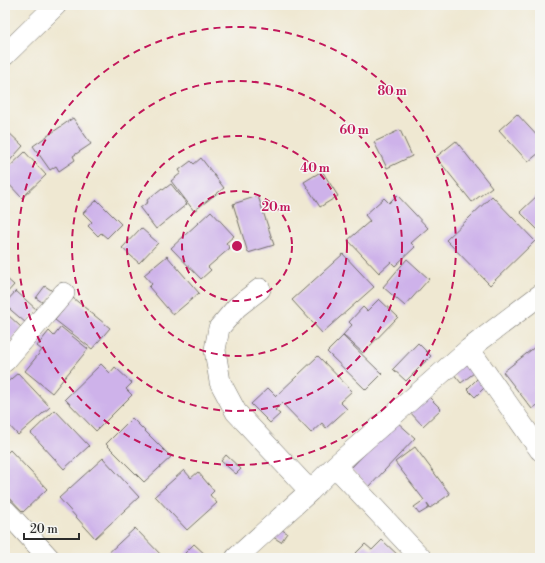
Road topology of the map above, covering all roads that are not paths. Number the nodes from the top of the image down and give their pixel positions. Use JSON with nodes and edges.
{"nodes":[{"id":1,"x":56,"y":5,"type":"edge"},
{"id":2,"x":5,"y":55,"type":"edge"},
{"id":3,"x":260,"y":289,"type":"dead end"},
{"id":4,"x":64,"y":293,"type":"dead end"},
{"id":5,"x":540,"y":295,"type":"edge"},
{"id":6,"x":469,"y":349,"type":"junction"},
{"id":7,"x":5,"y":361,"type":"edge"},
{"id":8,"x":540,"y":450,"type":"edge"},
{"id":9,"x":335,"y":466,"type":"junction"},
{"id":10,"x":310,"y":491,"type":"junction"},
{"id":11,"x":5,"y":510,"type":"edge"},
{"id":12,"x":49,"y":558,"type":"edge"},
{"id":13,"x":236,"y":558,"type":"edge"},
{"id":14,"x":421,"y":558,"type":"edge"}],
"edges":[{"from":1,"to":2,"type":"street"},
{"from":3,"to":10,"type":"street"},
{"from":4,"to":7,"type":"street"},
{"from":5,"to":6,"type":"street"},
{"from":6,"to":8,"type":"street"},
{"from":6,"to":9,"type":"street"},
{"from":9,"to":10,"type":"street"},
{"from":9,"to":14,"type":"street"},
{"from":10,"to":13,"type":"street"},
{"from":11,"to":12,"type":"street"}]}
